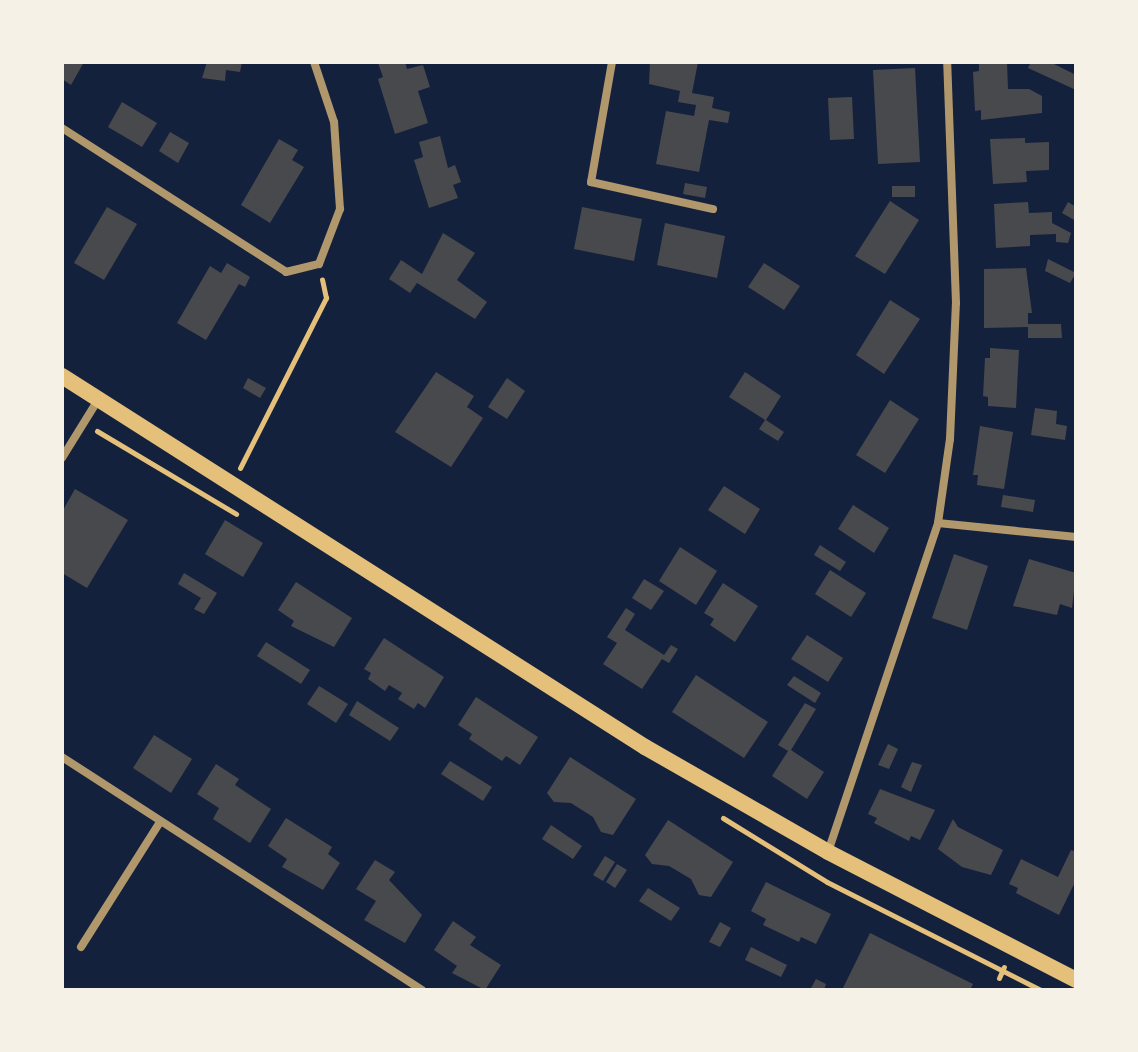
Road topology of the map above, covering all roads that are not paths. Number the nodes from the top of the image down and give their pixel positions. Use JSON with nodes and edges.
{"nodes":[{"id":1,"x":314,"y":62,"type":"edge"},
{"id":2,"x":612,"y":62,"type":"edge"},
{"id":3,"x":947,"y":62,"type":"edge"},
{"id":4,"x":62,"y":128,"type":"edge"},
{"id":5,"x":713,"y":209,"type":"dead end"},
{"id":6,"x":62,"y":376,"type":"edge"},
{"id":7,"x":98,"y":399,"type":"junction"},
{"id":8,"x":62,"y":458,"type":"edge"},
{"id":9,"x":938,"y":523,"type":"junction"},
{"id":10,"x":1076,"y":537,"type":"edge"},
{"id":11,"x":62,"y":757,"type":"edge"},
{"id":12,"x":160,"y":822,"type":"junction"},
{"id":13,"x":828,"y":852,"type":"junction"},
{"id":14,"x":81,"y":947,"type":"dead end"},
{"id":15,"x":1076,"y":980,"type":"edge"},
{"id":16,"x":422,"y":990,"type":"edge"}],
"edges":[{"from":1,"to":4,"type":"street"},
{"from":2,"to":5,"type":"street"},
{"from":3,"to":9,"type":"street"},
{"from":6,"to":7,"type":"main road"},
{"from":7,"to":8,"type":"street"},
{"from":7,"to":13,"type":"main road"},
{"from":9,"to":10,"type":"street"},
{"from":9,"to":13,"type":"street"},
{"from":11,"to":12,"type":"street"},
{"from":12,"to":14,"type":"street"},
{"from":12,"to":16,"type":"street"},
{"from":13,"to":15,"type":"main road"}]}
